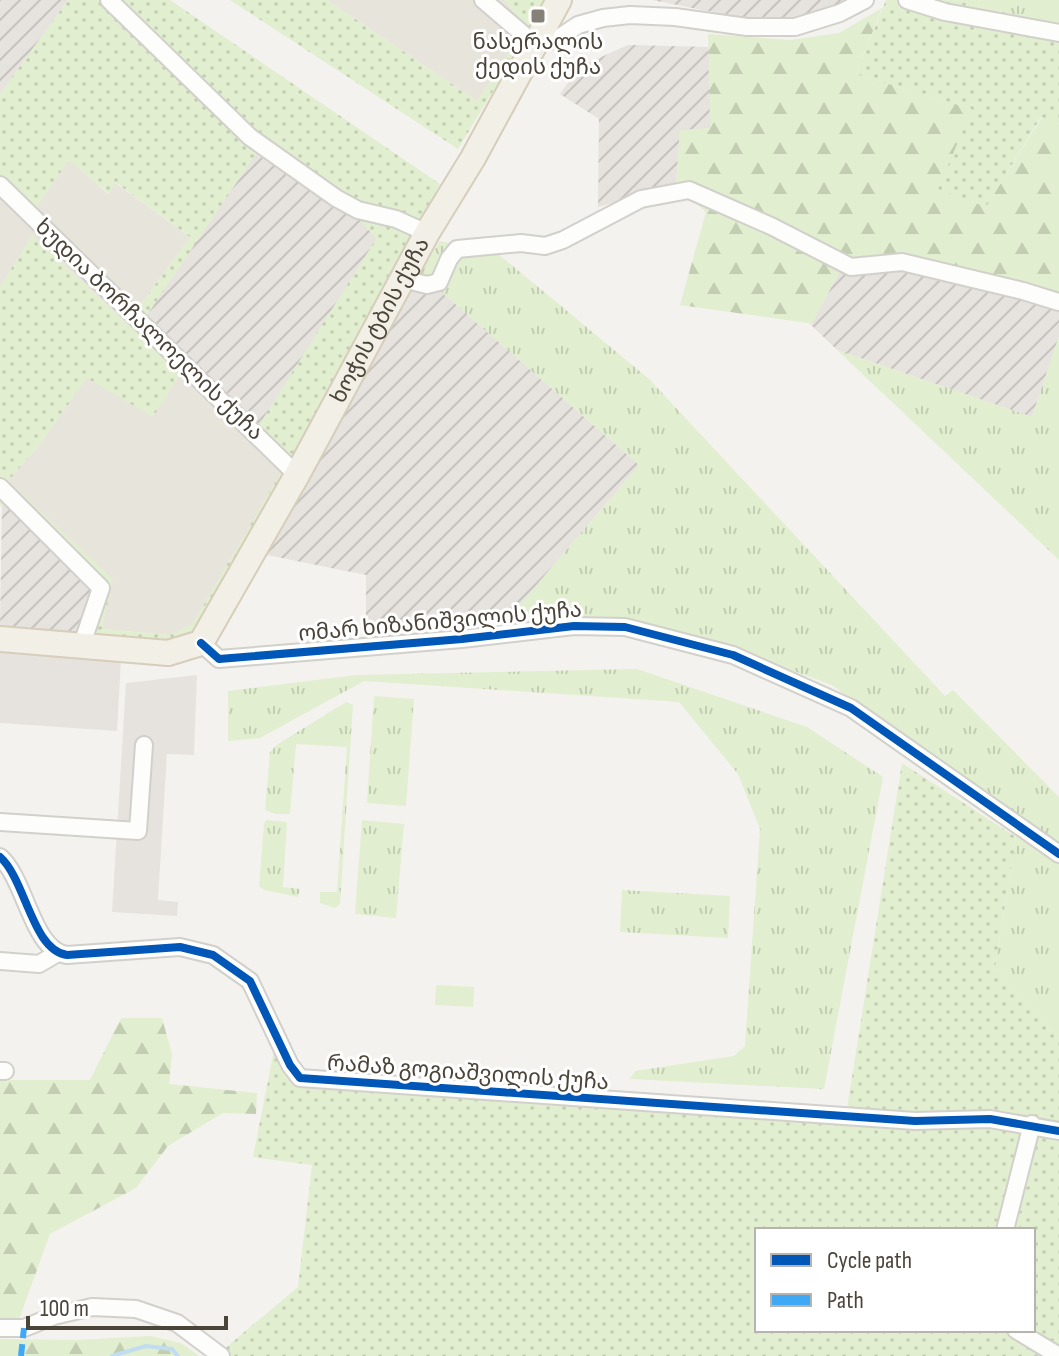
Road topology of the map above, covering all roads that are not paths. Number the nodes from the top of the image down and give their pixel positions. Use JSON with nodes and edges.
{"nodes":[{"id":1,"x":109,"y":0,"type":"edge"},
{"id":2,"x":483,"y":0,"type":"edge"},
{"id":3,"x":559,"y":0,"type":"edge"},
{"id":4,"x":865,"y":0,"type":"edge"},
{"id":5,"x":907,"y":0,"type":"edge"},
{"id":6,"x":1059,"y":33,"type":"edge"},
{"id":7,"x":536,"y":45,"type":"junction"},
{"id":8,"x":0,"y":185,"type":"edge"},
{"id":9,"x":427,"y":233,"type":"junction"},
{"id":10,"x":403,"y":279,"type":"junction"},
{"id":11,"x":1059,"y":302,"type":"edge"},
{"id":12,"x":297,"y":475,"type":"junction"},
{"id":13,"x":0,"y":487,"type":"edge"},
{"id":14,"x":0,"y":639,"type":"edge"},
{"id":15,"x":201,"y":643,"type":"junction"},
{"id":16,"x":81,"y":647,"type":"junction"},
{"id":17,"x":144,"y":745,"type":"dead end"},
{"id":18,"x":0,"y":822,"type":"edge"},
{"id":19,"x":1059,"y":854,"type":"edge"},
{"id":20,"x":0,"y":857,"type":"edge"},
{"id":21,"x":56,"y":954,"type":"junction"},
{"id":22,"x":0,"y":961,"type":"edge"},
{"id":23,"x":1032,"y":1124,"type":"junction"},
{"id":24,"x":1059,"y":1131,"type":"edge"},
{"id":25,"x":1006,"y":1228,"type":"edge"},
{"id":26,"x":0,"y":1328,"type":"edge"},
{"id":27,"x":1019,"y":1332,"type":"edge"},
{"id":28,"x":221,"y":1356,"type":"edge"},
{"id":29,"x":1059,"y":1356,"type":"edge"}],
"edges":[{"from":1,"to":9,"type":"street"},
{"from":2,"to":7,"type":"street"},
{"from":3,"to":7,"type":"main road","name":"ხოჭის ტბის ქუჩა"},
{"from":4,"to":7,"type":"street"},
{"from":5,"to":6,"type":"street"},
{"from":7,"to":9,"type":"main road","name":"ხოჭის ტბის ქუჩა"},
{"from":8,"to":12,"type":"street","name":"ხუდია ბორჩალოელის ქუჩა"},
{"from":9,"to":10,"type":"main road","name":"ხოჭის ტბის ქუჩა"},
{"from":10,"to":11,"type":"street"},
{"from":10,"to":12,"type":"main road","name":"ხოჭის ტბის ქუჩა"},
{"from":12,"to":15,"type":"main road","name":"ხოჭის ტბის ქუჩა"},
{"from":13,"to":16,"type":"street"},
{"from":14,"to":16,"type":"main road"},
{"from":15,"to":16,"type":"main road"},
{"from":15,"to":19,"type":"street","name":"ომარ ხიზანიშვილის ქუჩა"},
{"from":17,"to":18,"type":"street"},
{"from":20,"to":21,"type":"street"},
{"from":21,"to":22,"type":"street"},
{"from":21,"to":23,"type":"street","name":"რამაზ გოგიაშვილის ქუჩა"},
{"from":23,"to":24,"type":"street","name":"რამაზ გოგიაშვილის ქუჩა"},
{"from":23,"to":25,"type":"street"},
{"from":26,"to":28,"type":"street"},
{"from":27,"to":29,"type":"street"}]}
